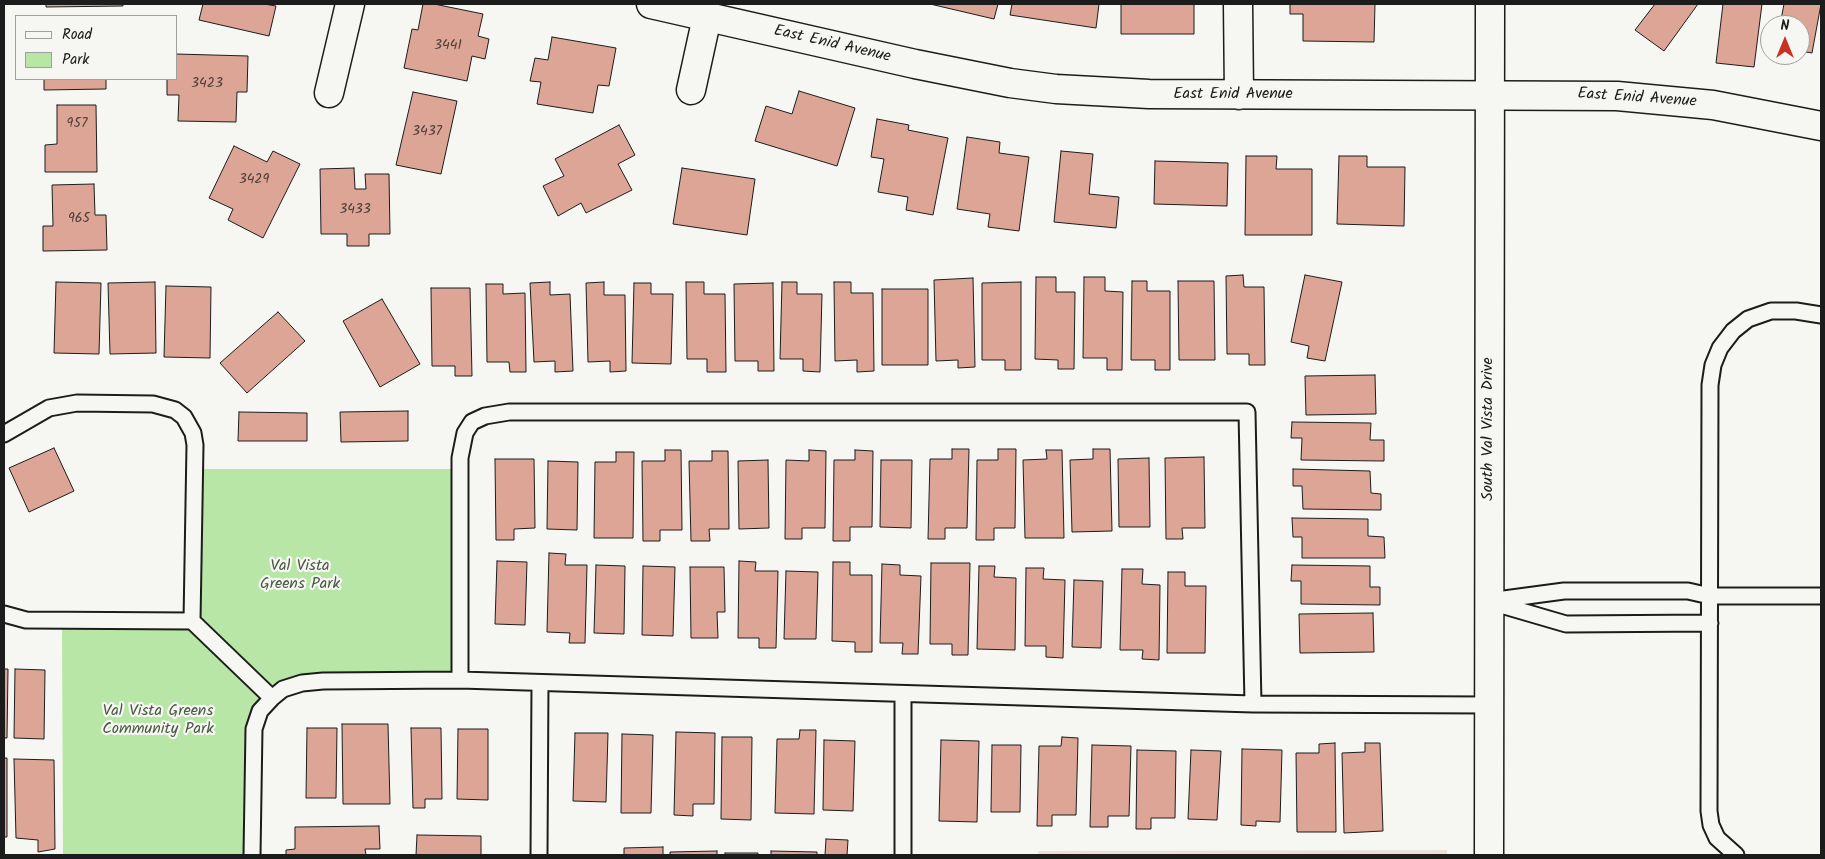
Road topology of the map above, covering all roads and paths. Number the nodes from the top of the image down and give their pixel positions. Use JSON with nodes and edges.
{"nodes":[{"id":1,"x":350,"y":4,"type":"edge"},
{"id":2,"x":651,"y":4,"type":"edge"},
{"id":3,"x":1238,"y":4,"type":"edge"},
{"id":4,"x":1490,"y":4,"type":"edge"},
{"id":5,"x":707,"y":17,"type":"junction"},
{"id":6,"x":690,"y":90,"type":"dead end"},
{"id":7,"x":329,"y":93,"type":"dead end"},
{"id":8,"x":1239,"y":95,"type":"junction"},
{"id":9,"x":1489,"y":95,"type":"junction"},
{"id":10,"x":1821,"y":126,"type":"edge"},
{"id":11,"x":1821,"y":315,"type":"edge"},
{"id":12,"x":4,"y":434,"type":"edge"},
{"id":13,"x":1710,"y":596,"type":"junction"},
{"id":14,"x":1821,"y":596,"type":"edge"},
{"id":15,"x":1489,"y":601,"type":"junction"},
{"id":16,"x":4,"y":614,"type":"edge"},
{"id":17,"x":192,"y":621,"type":"junction"},
{"id":18,"x":1710,"y":623,"type":"junction"},
{"id":19,"x":460,"y":680,"type":"junction"},
{"id":20,"x":540,"y":683,"type":"junction"},
{"id":21,"x":903,"y":694,"type":"junction"},
{"id":22,"x":272,"y":698,"type":"junction"},
{"id":23,"x":1253,"y":704,"type":"junction"},
{"id":24,"x":1489,"y":705,"type":"junction"},
{"id":25,"x":252,"y":855,"type":"edge"},
{"id":26,"x":539,"y":855,"type":"edge"},
{"id":27,"x":903,"y":855,"type":"edge"},
{"id":28,"x":1489,"y":855,"type":"edge"},
{"id":29,"x":1736,"y":855,"type":"edge"}],
"edges":[{"from":1,"to":7,"type":"street"},
{"from":2,"to":5,"type":"street","name":"East Enid Avenue"},
{"from":3,"to":8,"type":"street"},
{"from":4,"to":9,"type":"street","name":"South Val Vista Drive"},
{"from":5,"to":6,"type":"street"},
{"from":5,"to":8,"type":"street","name":"East Enid Avenue"},
{"from":8,"to":9,"type":"street","name":"East Enid Avenue"},
{"from":9,"to":10,"type":"street","name":"East Enid Avenue"},
{"from":9,"to":15,"type":"street","name":"South Val Vista Drive"},
{"from":11,"to":13,"type":"lane"},
{"from":12,"to":17,"type":"lane"},
{"from":13,"to":14,"type":"lane"},
{"from":13,"to":15,"type":"lane"},
{"from":13,"to":18,"type":"lane"},
{"from":15,"to":18,"type":"lane"},
{"from":15,"to":24,"type":"street","name":"South Val Vista Drive"},
{"from":16,"to":17,"type":"lane"},
{"from":17,"to":22,"type":"lane"},
{"from":18,"to":29,"type":"lane"},
{"from":19,"to":20,"type":"lane"},
{"from":19,"to":22,"type":"lane"},
{"from":19,"to":23,"type":"lane"},
{"from":20,"to":21,"type":"lane"},
{"from":20,"to":26,"type":"lane"},
{"from":21,"to":23,"type":"lane"},
{"from":21,"to":27,"type":"lane"},
{"from":22,"to":25,"type":"lane"},
{"from":23,"to":24,"type":"lane"},
{"from":24,"to":28,"type":"street","name":"South Val Vista Drive"}]}
